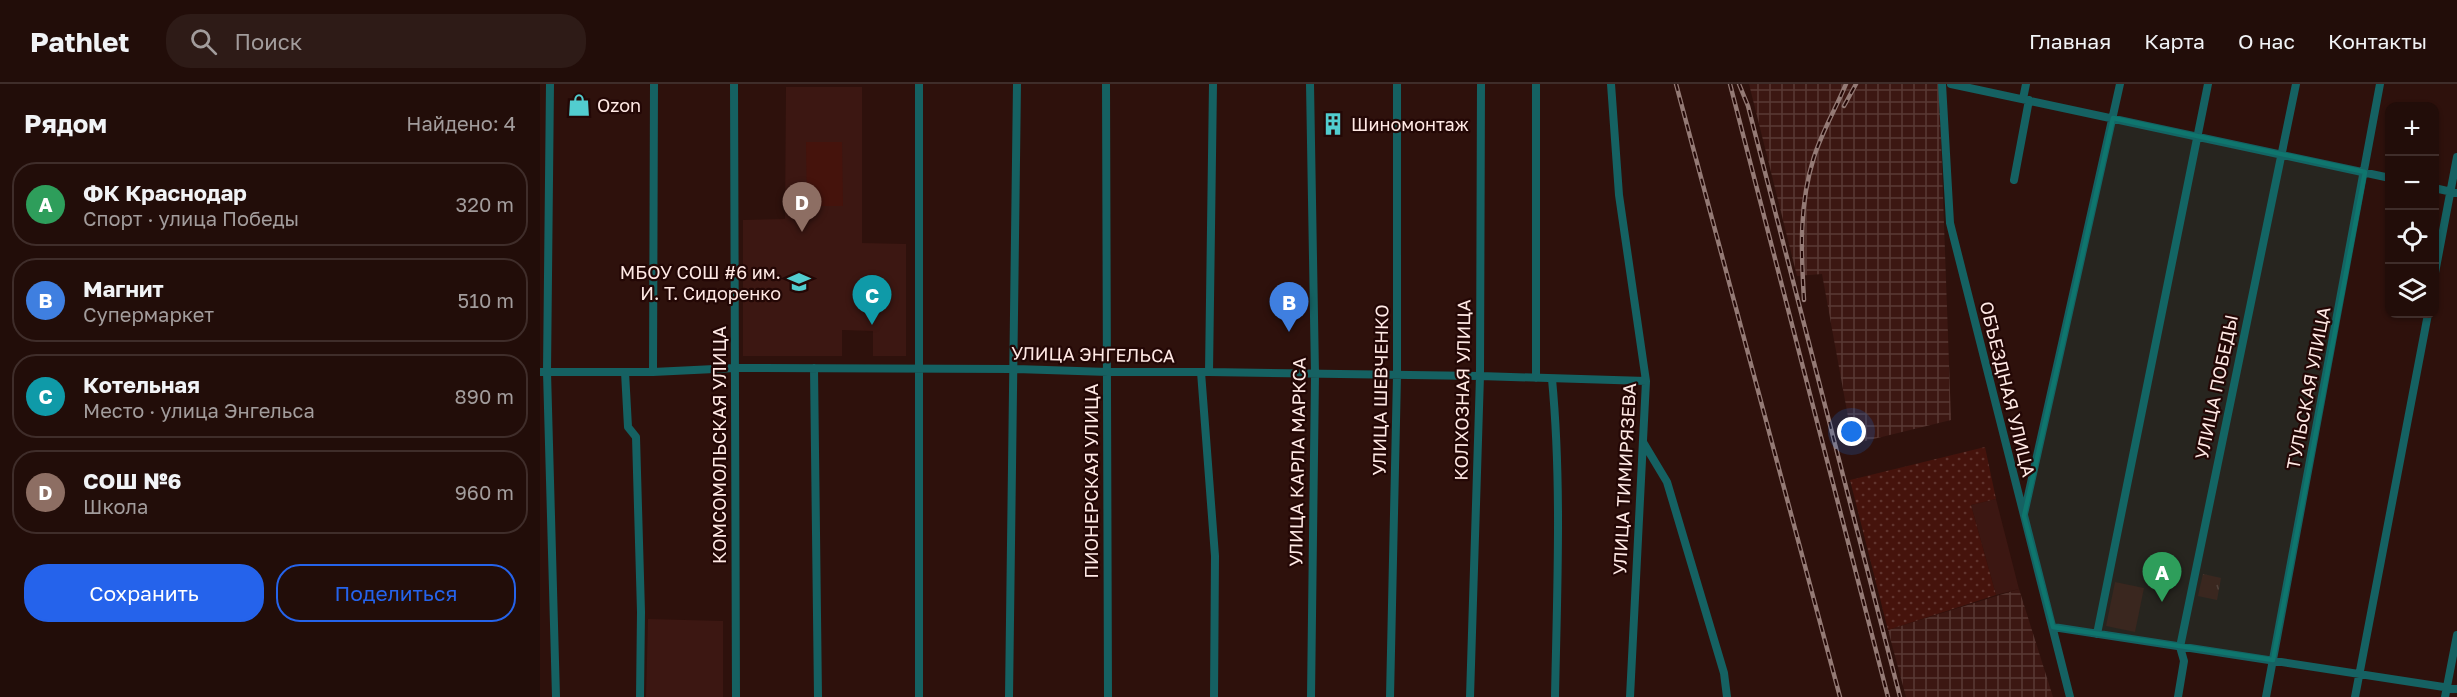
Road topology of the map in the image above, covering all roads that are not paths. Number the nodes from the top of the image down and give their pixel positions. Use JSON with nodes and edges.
{"nodes":[{"id":1,"x":549,"y":84,"type":"edge"},
{"id":2,"x":654,"y":84,"type":"edge"},
{"id":3,"x":734,"y":84,"type":"edge"},
{"id":4,"x":919,"y":84,"type":"edge"},
{"id":5,"x":1017,"y":84,"type":"edge"},
{"id":6,"x":1106,"y":84,"type":"edge"},
{"id":7,"x":1213,"y":84,"type":"edge"},
{"id":8,"x":1310,"y":84,"type":"edge"},
{"id":9,"x":1397,"y":84,"type":"edge"},
{"id":10,"x":1481,"y":84,"type":"edge"},
{"id":11,"x":1536,"y":84,"type":"edge"},
{"id":12,"x":1611,"y":84,"type":"edge"},
{"id":13,"x":1942,"y":84,"type":"edge"},
{"id":14,"x":1952,"y":84,"type":"edge"},
{"id":15,"x":2026,"y":84,"type":"edge"},
{"id":16,"x":2120,"y":84,"type":"edge"},
{"id":17,"x":2208,"y":84,"type":"edge"},
{"id":18,"x":2296,"y":84,"type":"edge"},
{"id":19,"x":2380,"y":84,"type":"edge"},
{"id":20,"x":2026,"y":100,"type":"junction"},
{"id":21,"x":2113,"y":118,"type":"junction"},
{"id":22,"x":2197,"y":137,"type":"junction"},
{"id":23,"x":2282,"y":156,"type":"junction"},
{"id":24,"x":2457,"y":157,"type":"edge"},
{"id":25,"x":2365,"y":172,"type":"junction"},
{"id":26,"x":2385,"y":177,"type":"edge"},
{"id":27,"x":2014,"y":180,"type":"dead end"},
{"id":28,"x":2439,"y":189,"type":"edge"},
{"id":29,"x":2454,"y":192,"type":"edge"},
{"id":30,"x":2437,"y":264,"type":"edge"},
{"id":31,"x":2427,"y":318,"type":"edge"},
{"id":32,"x":735,"y":368,"type":"junction"},
{"id":33,"x":814,"y":368,"type":"junction"},
{"id":34,"x":920,"y":368,"type":"junction"},
{"id":35,"x":1013,"y":369,"type":"junction"},
{"id":36,"x":544,"y":372,"type":"edge"},
{"id":37,"x":625,"y":372,"type":"junction"},
{"id":38,"x":653,"y":372,"type":"junction"},
{"id":39,"x":1108,"y":372,"type":"junction"},
{"id":40,"x":1205,"y":372,"type":"junction"},
{"id":41,"x":1315,"y":374,"type":"junction"},
{"id":42,"x":1397,"y":376,"type":"junction"},
{"id":43,"x":1480,"y":376,"type":"junction"},
{"id":44,"x":1536,"y":378,"type":"junction"},
{"id":45,"x":1552,"y":379,"type":"junction"},
{"id":46,"x":1646,"y":381,"type":"junction"},
{"id":47,"x":1643,"y":442,"type":"junction"},
{"id":48,"x":2024,"y":516,"type":"junction"},
{"id":49,"x":2052,"y":627,"type":"junction"},
{"id":50,"x":2097,"y":634,"type":"junction"},
{"id":51,"x":2457,"y":635,"type":"edge"},
{"id":52,"x":2180,"y":647,"type":"junction"},
{"id":53,"x":2273,"y":660,"type":"junction"},
{"id":54,"x":2359,"y":674,"type":"junction"},
{"id":55,"x":2457,"y":689,"type":"edge"},
{"id":56,"x":2446,"y":692,"type":"edge"},
{"id":57,"x":556,"y":697,"type":"edge"},
{"id":58,"x":640,"y":697,"type":"edge"},
{"id":59,"x":736,"y":697,"type":"edge"},
{"id":60,"x":818,"y":697,"type":"edge"},
{"id":61,"x":919,"y":697,"type":"edge"},
{"id":62,"x":1009,"y":697,"type":"edge"},
{"id":63,"x":1108,"y":697,"type":"edge"},
{"id":64,"x":1215,"y":697,"type":"edge"},
{"id":65,"x":1311,"y":697,"type":"edge"},
{"id":66,"x":1390,"y":697,"type":"edge"},
{"id":67,"x":1470,"y":697,"type":"edge"},
{"id":68,"x":1555,"y":697,"type":"edge"},
{"id":69,"x":1630,"y":697,"type":"edge"},
{"id":70,"x":1727,"y":697,"type":"edge"},
{"id":71,"x":2070,"y":697,"type":"edge"},
{"id":72,"x":2178,"y":697,"type":"edge"},
{"id":73,"x":2266,"y":697,"type":"edge"},
{"id":74,"x":2355,"y":697,"type":"edge"}],
"edges":[{"from":1,"to":36,"type":"street"},
{"from":2,"to":38,"type":"street"},
{"from":3,"to":32,"type":"street","name":"КОМСОМОЛЬСКАЯ УЛИЦА"},
{"from":4,"to":34,"type":"street"},
{"from":5,"to":35,"type":"street"},
{"from":6,"to":39,"type":"street","name":"ПИОНЕРСКАЯ УЛИЦА"},
{"from":7,"to":40,"type":"street"},
{"from":8,"to":41,"type":"street","name":"УЛИЦА КАРЛА МАРКСА"},
{"from":9,"to":42,"type":"street","name":"УЛИЦА ШЕВЧЕНКО"},
{"from":10,"to":43,"type":"street","name":"КОЛХОЗНАЯ УЛИЦА"},
{"from":11,"to":44,"type":"street"},
{"from":12,"to":46,"type":"street","name":"УЛИЦА ТИМИРЯЗЕВА"},
{"from":13,"to":48,"type":"street","name":"ОБЪЕЗДНАЯ УЛИЦА"},
{"from":14,"to":20,"type":"street"},
{"from":15,"to":20,"type":"street"},
{"from":16,"to":21,"type":"street"},
{"from":17,"to":22,"type":"street"},
{"from":18,"to":23,"type":"street","name":"УЛИЦА ПОБЕДЫ"},
{"from":19,"to":25,"type":"street","name":"ТУЛЬСКАЯ УЛИЦА"},
{"from":20,"to":21,"type":"street"},
{"from":20,"to":27,"type":"street"},
{"from":21,"to":22,"type":"street"},
{"from":21,"to":48,"type":"street"},
{"from":22,"to":23,"type":"street"},
{"from":22,"to":50,"type":"street"},
{"from":23,"to":25,"type":"street"},
{"from":23,"to":52,"type":"street","name":"УЛИЦА ПОБЕДЫ"},
{"from":24,"to":29,"type":"street"},
{"from":25,"to":26,"type":"street"},
{"from":25,"to":53,"type":"street","name":"ТУЛЬСКАЯ УЛИЦА"},
{"from":28,"to":29,"type":"street"},
{"from":29,"to":30,"type":"street"},
{"from":31,"to":54,"type":"street"},
{"from":32,"to":33,"type":"street","name":"УЛИЦА ЭНГЕЛЬСА"},
{"from":32,"to":38,"type":"street","name":"УЛИЦА ЭНГЕЛЬСА"},
{"from":32,"to":59,"type":"street","name":"КОМСОМОЛЬСКАЯ УЛИЦА"},
{"from":33,"to":34,"type":"street","name":"УЛИЦА ЭНГЕЛЬСА"},
{"from":33,"to":60,"type":"street"},
{"from":34,"to":35,"type":"street","name":"УЛИЦА ЭНГЕЛЬСА"},
{"from":34,"to":61,"type":"street"},
{"from":35,"to":39,"type":"street","name":"УЛИЦА ЭНГЕЛЬСА"},
{"from":35,"to":62,"type":"street"},
{"from":36,"to":37,"type":"street","name":"УЛИЦА ЭНГЕЛЬСА"},
{"from":36,"to":57,"type":"street"},
{"from":37,"to":38,"type":"street","name":"УЛИЦА ЭНГЕЛЬСА"},
{"from":37,"to":58,"type":"street"},
{"from":39,"to":40,"type":"street","name":"УЛИЦА ЭНГЕЛЬСА"},
{"from":39,"to":63,"type":"street","name":"ПИОНЕРСКАЯ УЛИЦА"},
{"from":40,"to":41,"type":"street","name":"УЛИЦА ЭНГЕЛЬСА"},
{"from":40,"to":64,"type":"street"},
{"from":41,"to":42,"type":"street","name":"УЛИЦА ЭНГЕЛЬСА"},
{"from":41,"to":65,"type":"street","name":"УЛИЦА КАРЛА МАРКСА"},
{"from":42,"to":43,"type":"street","name":"УЛИЦА ЭНГЕЛЬСА"},
{"from":42,"to":66,"type":"street","name":"УЛИЦА ШЕВЧЕНКО"},
{"from":43,"to":44,"type":"street","name":"УЛИЦА ЭНГЕЛЬСА"},
{"from":43,"to":67,"type":"street","name":"КОЛХОЗНАЯ УЛИЦА"},
{"from":44,"to":45,"type":"street","name":"УЛИЦА ЭНГЕЛЬСА"},
{"from":45,"to":46,"type":"street","name":"УЛИЦА ЭНГЕЛЬСА"},
{"from":45,"to":68,"type":"street"},
{"from":46,"to":47,"type":"street","name":"УЛИЦА ТИМИРЯЗЕВА"},
{"from":47,"to":69,"type":"street","name":"УЛИЦА ТИМИРЯЗЕВА"},
{"from":47,"to":70,"type":"street"},
{"from":48,"to":49,"type":"street","name":"ОБЪЕЗДНАЯ УЛИЦА"},
{"from":49,"to":50,"type":"street"},
{"from":49,"to":71,"type":"street","name":"ОБЪЕЗДНАЯ УЛИЦА"},
{"from":50,"to":52,"type":"street"},
{"from":51,"to":56,"type":"street"},
{"from":52,"to":53,"type":"street"},
{"from":52,"to":72,"type":"street","name":"УЛИЦА ПОБЕДЫ"},
{"from":53,"to":54,"type":"street"},
{"from":53,"to":73,"type":"street","name":"ТУЛЬСКАЯ УЛИЦА"},
{"from":54,"to":56,"type":"street"},
{"from":54,"to":74,"type":"street"},
{"from":55,"to":56,"type":"street"}]}
